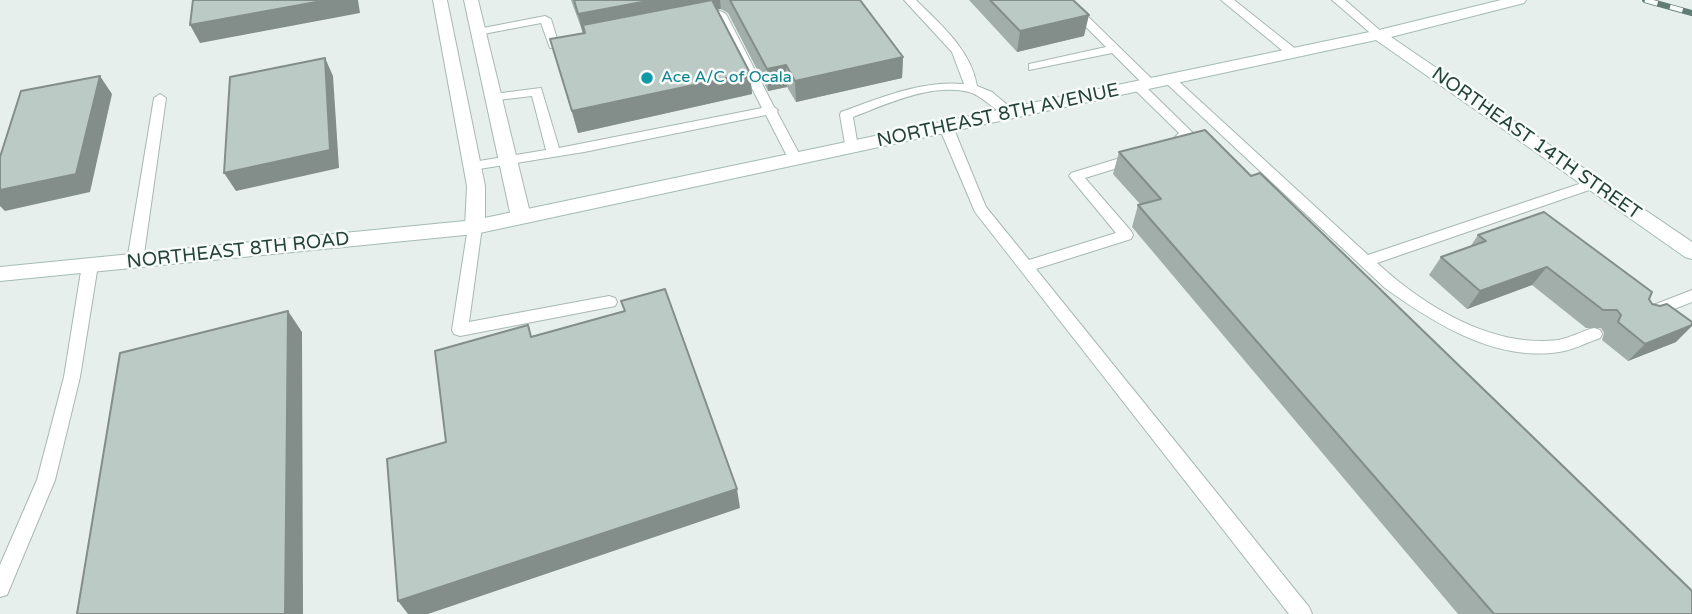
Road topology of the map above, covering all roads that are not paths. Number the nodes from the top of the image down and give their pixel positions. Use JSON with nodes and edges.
{"nodes":[{"id":1,"x":440,"y":0,"type":"edge"},
{"id":2,"x":471,"y":0,"type":"edge"},
{"id":3,"x":910,"y":0,"type":"edge"},
{"id":4,"x":1065,"y":0,"type":"edge"},
{"id":5,"x":1227,"y":0,"type":"edge"},
{"id":6,"x":1338,"y":0,"type":"edge"},
{"id":7,"x":1518,"y":0,"type":"edge"},
{"id":8,"x":681,"y":22,"type":"edge"},
{"id":9,"x":1379,"y":35,"type":"junction"},
{"id":10,"x":479,"y":38,"type":"junction"},
{"id":11,"x":579,"y":41,"type":"edge"},
{"id":12,"x":1113,"y":49,"type":"junction"},
{"id":13,"x":450,"y":50,"type":"junction"},
{"id":14,"x":1293,"y":53,"type":"junction"},
{"id":15,"x":1032,"y":67,"type":"dead end"},
{"id":16,"x":1170,"y":80,"type":"junction"},
{"id":17,"x":1144,"y":85,"type":"junction"},
{"id":18,"x":971,"y":89,"type":"junction"},
{"id":19,"x":160,"y":98,"type":"dead end"},
{"id":20,"x":493,"y":98,"type":"junction"},
{"id":21,"x":461,"y":105,"type":"junction"},
{"id":22,"x":772,"y":110,"type":"junction"},
{"id":23,"x":1011,"y":113,"type":"junction"},
{"id":24,"x":946,"y":127,"type":"junction"},
{"id":25,"x":851,"y":147,"type":"junction"},
{"id":26,"x":553,"y":152,"type":"junction"},
{"id":27,"x":508,"y":159,"type":"junction"},
{"id":28,"x":795,"y":159,"type":"junction"},
{"id":29,"x":473,"y":166,"type":"junction"},
{"id":30,"x":1593,"y":184,"type":"junction"},
{"id":31,"x":521,"y":217,"type":"junction"},
{"id":32,"x":475,"y":227,"type":"junction"},
{"id":33,"x":1692,"y":252,"type":"edge"},
{"id":34,"x":135,"y":261,"type":"junction"},
{"id":35,"x":1366,"y":261,"type":"junction"},
{"id":36,"x":90,"y":265,"type":"junction"},
{"id":37,"x":1028,"y":266,"type":"junction"},
{"id":38,"x":0,"y":274,"type":"edge"},
{"id":39,"x":1692,"y":296,"type":"edge"},
{"id":40,"x":609,"y":302,"type":"dead end"},
{"id":41,"x":1642,"y":316,"type":"edge"},
{"id":42,"x":1594,"y":334,"type":"dead end"},
{"id":43,"x":0,"y":588,"type":"edge"},
{"id":44,"x":1302,"y":614,"type":"edge"}],
"edges":[{"from":1,"to":13,"type":"main road"},
{"from":2,"to":10,"type":"main road"},
{"from":3,"to":18,"type":"lane"},
{"from":4,"to":12,"type":"lane"},
{"from":5,"to":14,"type":"lane"},
{"from":6,"to":9,"type":"lane"},
{"from":7,"to":9,"type":"main road","name":"NORTHEAST 8TH AVENUE"},
{"from":8,"to":22,"type":"lane"},
{"from":9,"to":14,"type":"main road","name":"NORTHEAST 8TH AVENUE"},
{"from":9,"to":30,"type":"main road","name":"NORTHEAST 14TH STREET"},
{"from":10,"to":11,"type":"lane"},
{"from":10,"to":13,"type":"main road"},
{"from":10,"to":20,"type":"main road"},
{"from":12,"to":15,"type":"lane"},
{"from":12,"to":17,"type":"lane"},
{"from":13,"to":21,"type":"main road"},
{"from":14,"to":16,"type":"main road","name":"NORTHEAST 8TH AVENUE"},
{"from":16,"to":17,"type":"main road","name":"NORTHEAST 8TH AVENUE"},
{"from":16,"to":35,"type":"lane"},
{"from":17,"to":23,"type":"main road","name":"NORTHEAST 8TH AVENUE"},
{"from":17,"to":37,"type":"lane"},
{"from":18,"to":23,"type":"lane"},
{"from":18,"to":25,"type":"lane"},
{"from":19,"to":34,"type":"lane"},
{"from":20,"to":21,"type":"main road"},
{"from":20,"to":26,"type":"lane"},
{"from":20,"to":27,"type":"main road"},
{"from":21,"to":29,"type":"main road"},
{"from":22,"to":26,"type":"lane"},
{"from":22,"to":28,"type":"lane"},
{"from":23,"to":24,"type":"main road","name":"NORTHEAST 8TH AVENUE"},
{"from":24,"to":25,"type":"main road","name":"NORTHEAST 8TH AVENUE"},
{"from":24,"to":37,"type":"lane"},
{"from":25,"to":28,"type":"main road","name":"NORTHEAST 8TH AVENUE"},
{"from":26,"to":27,"type":"lane"},
{"from":27,"to":29,"type":"lane"},
{"from":27,"to":31,"type":"main road"},
{"from":28,"to":31,"type":"main road","name":"NORTHEAST 8TH AVENUE"},
{"from":29,"to":32,"type":"main road"},
{"from":30,"to":33,"type":"main road","name":"NORTHEAST 14TH STREET"},
{"from":30,"to":35,"type":"lane"},
{"from":31,"to":32,"type":"main road","name":"NORTHEAST 8TH AVENUE"},
{"from":32,"to":34,"type":"main road","name":"NORTHEAST 8TH ROAD"},
{"from":32,"to":40,"type":"lane"},
{"from":34,"to":36,"type":"main road","name":"NORTHEAST 8TH ROAD"},
{"from":35,"to":42,"type":"lane"},
{"from":36,"to":38,"type":"main road","name":"NORTHEAST 8TH ROAD"},
{"from":36,"to":43,"type":"lane"},
{"from":37,"to":44,"type":"lane"},
{"from":39,"to":41,"type":"lane"}]}
